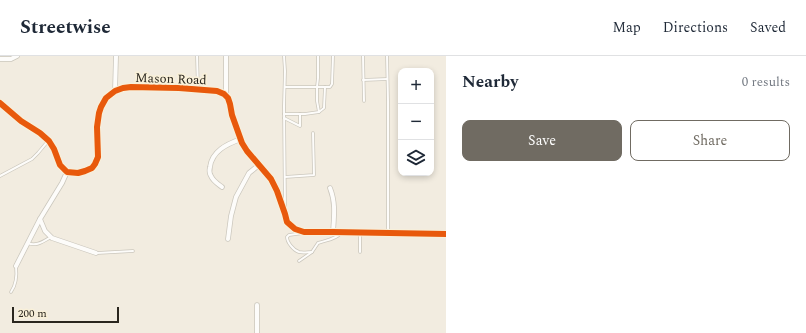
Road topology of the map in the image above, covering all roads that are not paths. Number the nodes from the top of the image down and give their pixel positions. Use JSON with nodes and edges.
{"nodes":[{"id":1,"x":17,"y":56,"type":"edge"},
{"id":2,"x":116,"y":56,"type":"edge"},
{"id":3,"x":197,"y":56,"type":"edge"},
{"id":4,"x":226,"y":56,"type":"edge"},
{"id":5,"x":284,"y":56,"type":"edge"},
{"id":6,"x":318,"y":56,"type":"edge"},
{"id":7,"x":333,"y":56,"type":"edge"},
{"id":8,"x":363,"y":56,"type":"edge"},
{"id":9,"x":387,"y":56,"type":"edge"},
{"id":10,"x":0,"y":59,"type":"edge"},
{"id":11,"x":387,"y":79,"type":"junction"},
{"id":12,"x":363,"y":80,"type":"junction"},
{"id":13,"x":285,"y":87,"type":"junction"},
{"id":14,"x":317,"y":87,"type":"junction"},
{"id":15,"x":325,"y":87,"type":"junction"},
{"id":16,"x":198,"y":89,"type":"junction"},
{"id":17,"x":115,"y":91,"type":"junction"},
{"id":18,"x":226,"y":96,"type":"junction"},
{"id":19,"x":364,"y":101,"type":"dead end"},
{"id":20,"x":0,"y":103,"type":"edge"},
{"id":21,"x":319,"y":112,"type":"junction"},
{"id":22,"x":284,"y":114,"type":"junction"},
{"id":23,"x":300,"y":114,"type":"junction"},
{"id":24,"x":284,"y":118,"type":"junction"},
{"id":25,"x":313,"y":133,"type":"dead end"},
{"id":26,"x":241,"y":139,"type":"junction"},
{"id":27,"x":49,"y":141,"type":"junction"},
{"id":28,"x":259,"y":165,"type":"junction"},
{"id":29,"x":67,"y":172,"type":"junction"},
{"id":30,"x":0,"y":176,"type":"edge"},
{"id":31,"x":285,"y":177,"type":"junction"},
{"id":32,"x":222,"y":187,"type":"dead end"},
{"id":33,"x":330,"y":188,"type":"dead end"},
{"id":34,"x":285,"y":214,"type":"junction"},
{"id":35,"x":40,"y":219,"type":"junction"},
{"id":36,"x":304,"y":232,"type":"junction"},
{"id":37,"x":333,"y":232,"type":"junction"},
{"id":38,"x":360,"y":232,"type":"junction"},
{"id":39,"x":340,"y":233,"type":"junction"},
{"id":40,"x":388,"y":233,"type":"junction"},
{"id":41,"x":446,"y":234,"type":"edge"},
{"id":42,"x":51,"y":237,"type":"junction"},
{"id":43,"x":228,"y":239,"type":"dead end"},
{"id":44,"x":28,"y":243,"type":"junction"},
{"id":45,"x":133,"y":251,"type":"dead end"},
{"id":46,"x":312,"y":252,"type":"junction"},
{"id":47,"x":360,"y":252,"type":"dead end"},
{"id":48,"x":96,"y":253,"type":"joint"},
{"id":49,"x":300,"y":261,"type":"dead end"},
{"id":50,"x":16,"y":266,"type":"joint"},
{"id":51,"x":11,"y":292,"type":"dead end"},
{"id":52,"x":257,"y":305,"type":"dead end"},
{"id":53,"x":257,"y":333,"type":"edge"}],
"edges":[{"from":1,"to":10,"type":"street"},
{"from":2,"to":17,"type":"street"},
{"from":3,"to":16,"type":"lane"},
{"from":4,"to":18,"type":"street"},
{"from":5,"to":13,"type":"lane"},
{"from":6,"to":14,"type":"lane"},
{"from":7,"to":15,"type":"lane"},
{"from":8,"to":12,"type":"lane"},
{"from":9,"to":11,"type":"lane"},
{"from":11,"to":12,"type":"lane"},
{"from":11,"to":40,"type":"lane"},
{"from":12,"to":19,"type":"lane"},
{"from":13,"to":14,"type":"lane"},
{"from":13,"to":22,"type":"lane"},
{"from":14,"to":15,"type":"lane"},
{"from":14,"to":21,"type":"lane"},
{"from":15,"to":21,"type":"lane"},
{"from":16,"to":17,"type":"street","name":"Mason Road"},
{"from":16,"to":18,"type":"street","name":"Mason Road"},
{"from":17,"to":29,"type":"street"},
{"from":18,"to":26,"type":"street"},
{"from":20,"to":27,"type":"street"},
{"from":21,"to":23,"type":"lane"},
{"from":22,"to":23,"type":"lane"},
{"from":22,"to":24,"type":"lane"},
{"from":23,"to":24,"type":"lane"},
{"from":24,"to":31,"type":"lane"},
{"from":25,"to":31,"type":"lane"},
{"from":26,"to":28,"type":"street"},
{"from":26,"to":32,"type":"street"},
{"from":27,"to":29,"type":"street"},
{"from":27,"to":30,"type":"lane"},
{"from":28,"to":34,"type":"street"},
{"from":28,"to":43,"type":"street"},
{"from":29,"to":35,"type":"street"},
{"from":31,"to":34,"type":"lane"},
{"from":33,"to":37,"type":"street"},
{"from":34,"to":36,"type":"street"},
{"from":35,"to":42,"type":"street"},
{"from":35,"to":44,"type":"street"},
{"from":36,"to":37,"type":"street"},
{"from":36,"to":46,"type":"lane"},
{"from":37,"to":39,"type":"street"},
{"from":38,"to":39,"type":"street"},
{"from":38,"to":40,"type":"street"},
{"from":38,"to":47,"type":"lane"},
{"from":39,"to":46,"type":"lane"},
{"from":40,"to":41,"type":"street"},
{"from":42,"to":44,"type":"lane"},
{"from":42,"to":48,"type":"street"},
{"from":44,"to":50,"type":"street"},
{"from":45,"to":48,"type":"lane"},
{"from":46,"to":49,"type":"lane"},
{"from":50,"to":51,"type":"lane"},
{"from":52,"to":53,"type":"street"}]}
